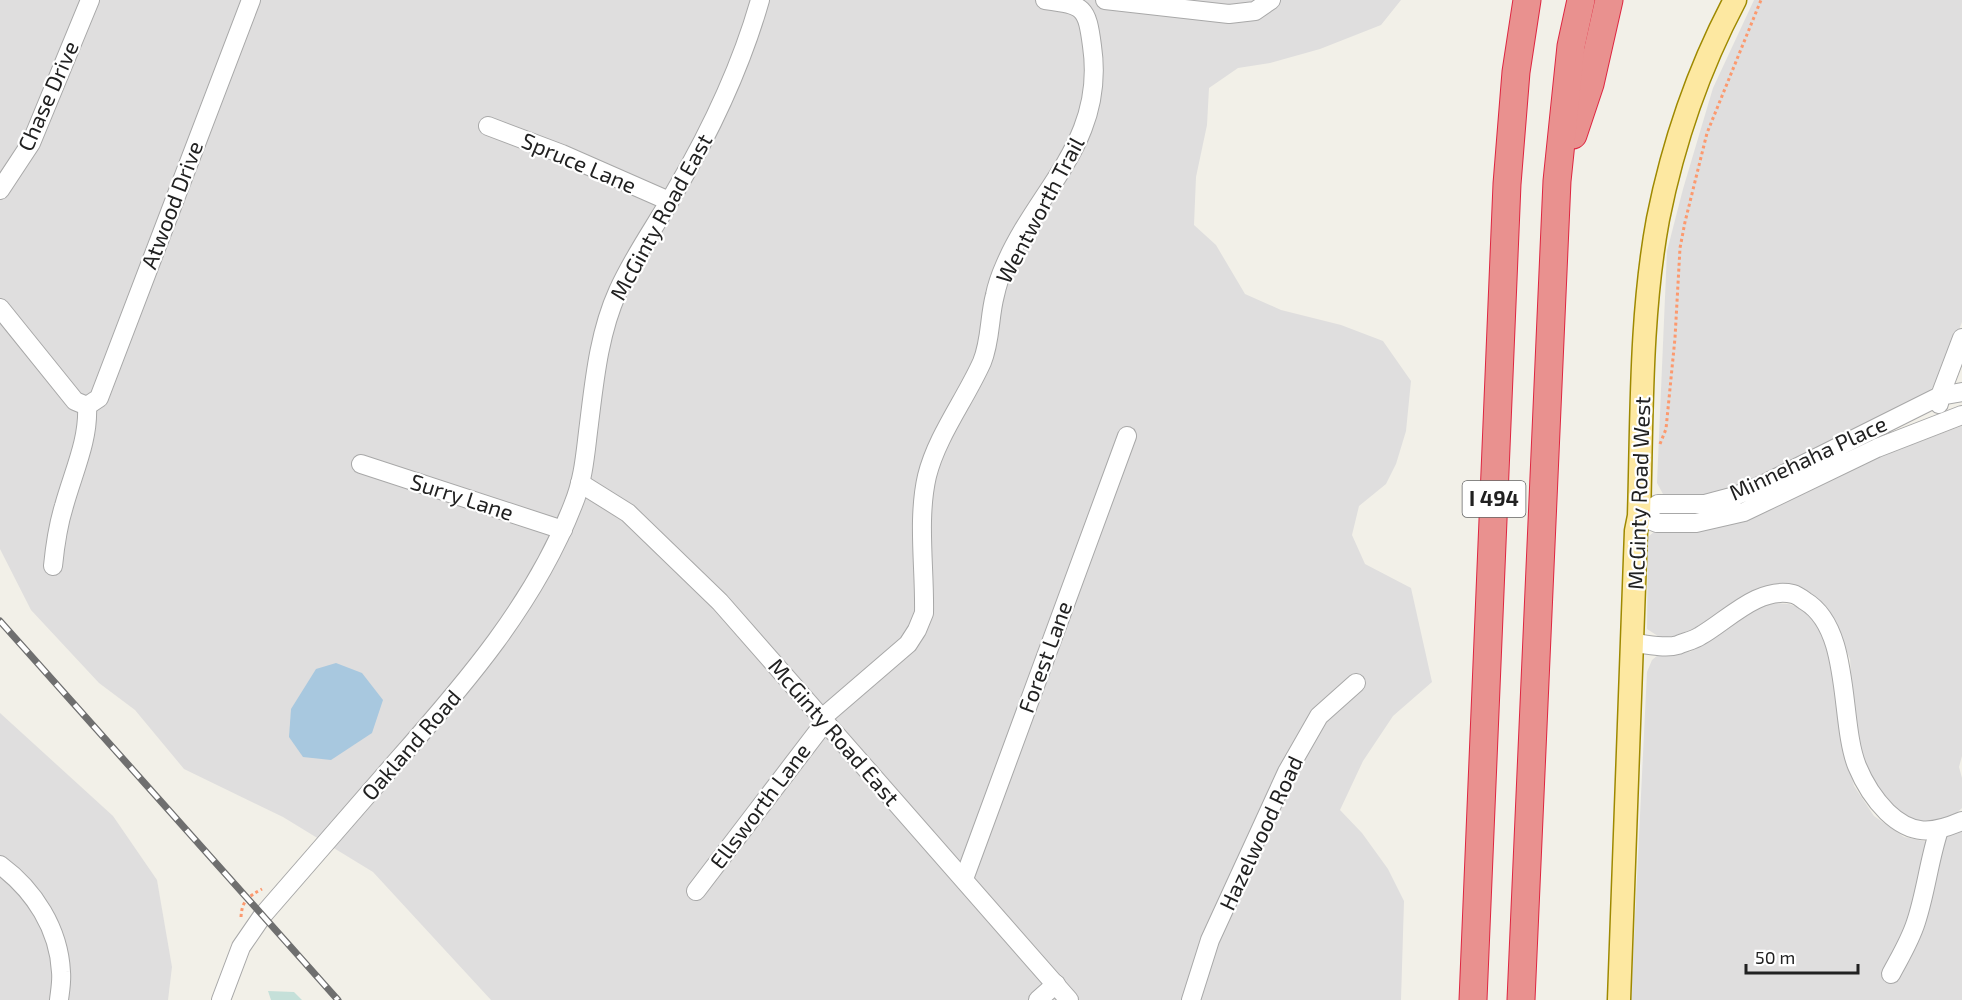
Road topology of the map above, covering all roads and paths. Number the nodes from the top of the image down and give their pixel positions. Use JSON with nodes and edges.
{"nodes":[{"id":1,"x":90,"y":0,"type":"edge"},
{"id":2,"x":251,"y":0,"type":"edge"},
{"id":3,"x":760,"y":0,"type":"edge"},
{"id":4,"x":1045,"y":0,"type":"edge"},
{"id":5,"x":1105,"y":0,"type":"edge"},
{"id":6,"x":1271,"y":0,"type":"edge"},
{"id":7,"x":1581,"y":0,"type":"edge"},
{"id":8,"x":1609,"y":0,"type":"edge"},
{"id":9,"x":1735,"y":0,"type":"edge"},
{"id":10,"x":1761,"y":0,"type":"edge"},
{"id":11,"x":1526,"y":3,"type":"edge"},
{"id":12,"x":1084,"y":13,"type":"junction"},
{"id":13,"x":488,"y":126,"type":"dead end"},
{"id":14,"x":1557,"y":181,"type":"junction"},
{"id":15,"x":0,"y":190,"type":"edge"},
{"id":16,"x":669,"y":201,"type":"junction"},
{"id":17,"x":0,"y":308,"type":"edge"},
{"id":18,"x":1962,"y":338,"type":"edge"},
{"id":19,"x":1962,"y":392,"type":"edge"},
{"id":20,"x":1940,"y":396,"type":"junction"},
{"id":21,"x":87,"y":406,"type":"junction"},
{"id":22,"x":1962,"y":415,"type":"edge"},
{"id":23,"x":1937,"y":424,"type":"junction"},
{"id":24,"x":1127,"y":436,"type":"dead end"},
{"id":25,"x":1658,"y":450,"type":"dead end"},
{"id":26,"x":362,"y":464,"type":"dead end"},
{"id":27,"x":581,"y":480,"type":"junction"},
{"id":28,"x":1639,"y":516,"type":"junction"},
{"id":29,"x":563,"y":530,"type":"junction"},
{"id":30,"x":52,"y":566,"type":"dead end"},
{"id":31,"x":1633,"y":643,"type":"junction"},
{"id":32,"x":1356,"y":682,"type":"dead end"},
{"id":33,"x":823,"y":720,"type":"junction"},
{"id":34,"x":1962,"y":821,"type":"edge"},
{"id":35,"x":1939,"y":830,"type":"junction"},
{"id":36,"x":0,"y":865,"type":"edge"},
{"id":37,"x":963,"y":879,"type":"junction"},
{"id":38,"x":696,"y":891,"type":"dead end"},
{"id":39,"x":1891,"y":974,"type":"dead end"},
{"id":40,"x":1056,"y":984,"type":"junction"},
{"id":41,"x":59,"y":1000,"type":"edge"},
{"id":42,"x":221,"y":1000,"type":"edge"},
{"id":43,"x":1038,"y":1000,"type":"edge"},
{"id":44,"x":1069,"y":1000,"type":"edge"},
{"id":45,"x":1191,"y":1000,"type":"edge"},
{"id":46,"x":1473,"y":1000,"type":"edge"},
{"id":47,"x":1521,"y":1000,"type":"edge"},
{"id":48,"x":1619,"y":1000,"type":"edge"}],
"edges":[{"from":1,"to":15,"type":"street","name":"Chase Drive"},
{"from":2,"to":21,"type":"street","name":"Atwood Drive"},
{"from":3,"to":16,"type":"street","name":"McGinty Road East"},
{"from":4,"to":12,"type":"street"},
{"from":5,"to":6,"type":"street"},
{"from":5,"to":12,"type":"street"},
{"from":7,"to":14,"type":"highway","number":"I 494"},
{"from":8,"to":14,"type":"highway"},
{"from":9,"to":28,"type":"main road","name":"McGinty Road West"},
{"from":10,"to":25,"type":"path"},
{"from":11,"to":46,"type":"highway","number":"I 494"},
{"from":12,"to":33,"type":"street","name":"Wentworth Trail"},
{"from":13,"to":16,"type":"street","name":"Spruce Lane"},
{"from":14,"to":47,"type":"highway","number":"I 494"},
{"from":16,"to":27,"type":"street","name":"McGinty Road East"},
{"from":17,"to":21,"type":"street"},
{"from":18,"to":20,"type":"street"},
{"from":19,"to":20,"type":"street","name":"Minnehaha Place"},
{"from":20,"to":23,"type":"street"},
{"from":20,"to":28,"type":"street","name":"Minnehaha Place"},
{"from":21,"to":30,"type":"street"},
{"from":22,"to":23,"type":"street","name":"Minnehaha Place"},
{"from":23,"to":28,"type":"street","name":"Minnehaha Place"},
{"from":24,"to":37,"type":"street","name":"Forest Lane"},
{"from":26,"to":29,"type":"street","name":"Surry Lane"},
{"from":27,"to":29,"type":"street","name":"Oakland Road"},
{"from":27,"to":33,"type":"street","name":"McGinty Road East"},
{"from":28,"to":31,"type":"main road","name":"McGinty Road West"},
{"from":29,"to":42,"type":"street","name":"Oakland Road"},
{"from":31,"to":35,"type":"street"},
{"from":31,"to":48,"type":"main road","name":"McGinty Road West"},
{"from":32,"to":45,"type":"street","name":"Hazelwood Road"},
{"from":33,"to":37,"type":"street","name":"McGinty Road East"},
{"from":33,"to":38,"type":"street","name":"Ellsworth Lane"},
{"from":34,"to":35,"type":"street"},
{"from":35,"to":39,"type":"street"},
{"from":36,"to":41,"type":"street"},
{"from":37,"to":40,"type":"street","name":"McGinty Road East"},
{"from":40,"to":43,"type":"street"},
{"from":40,"to":44,"type":"street","name":"McGinty Road East"}]}
